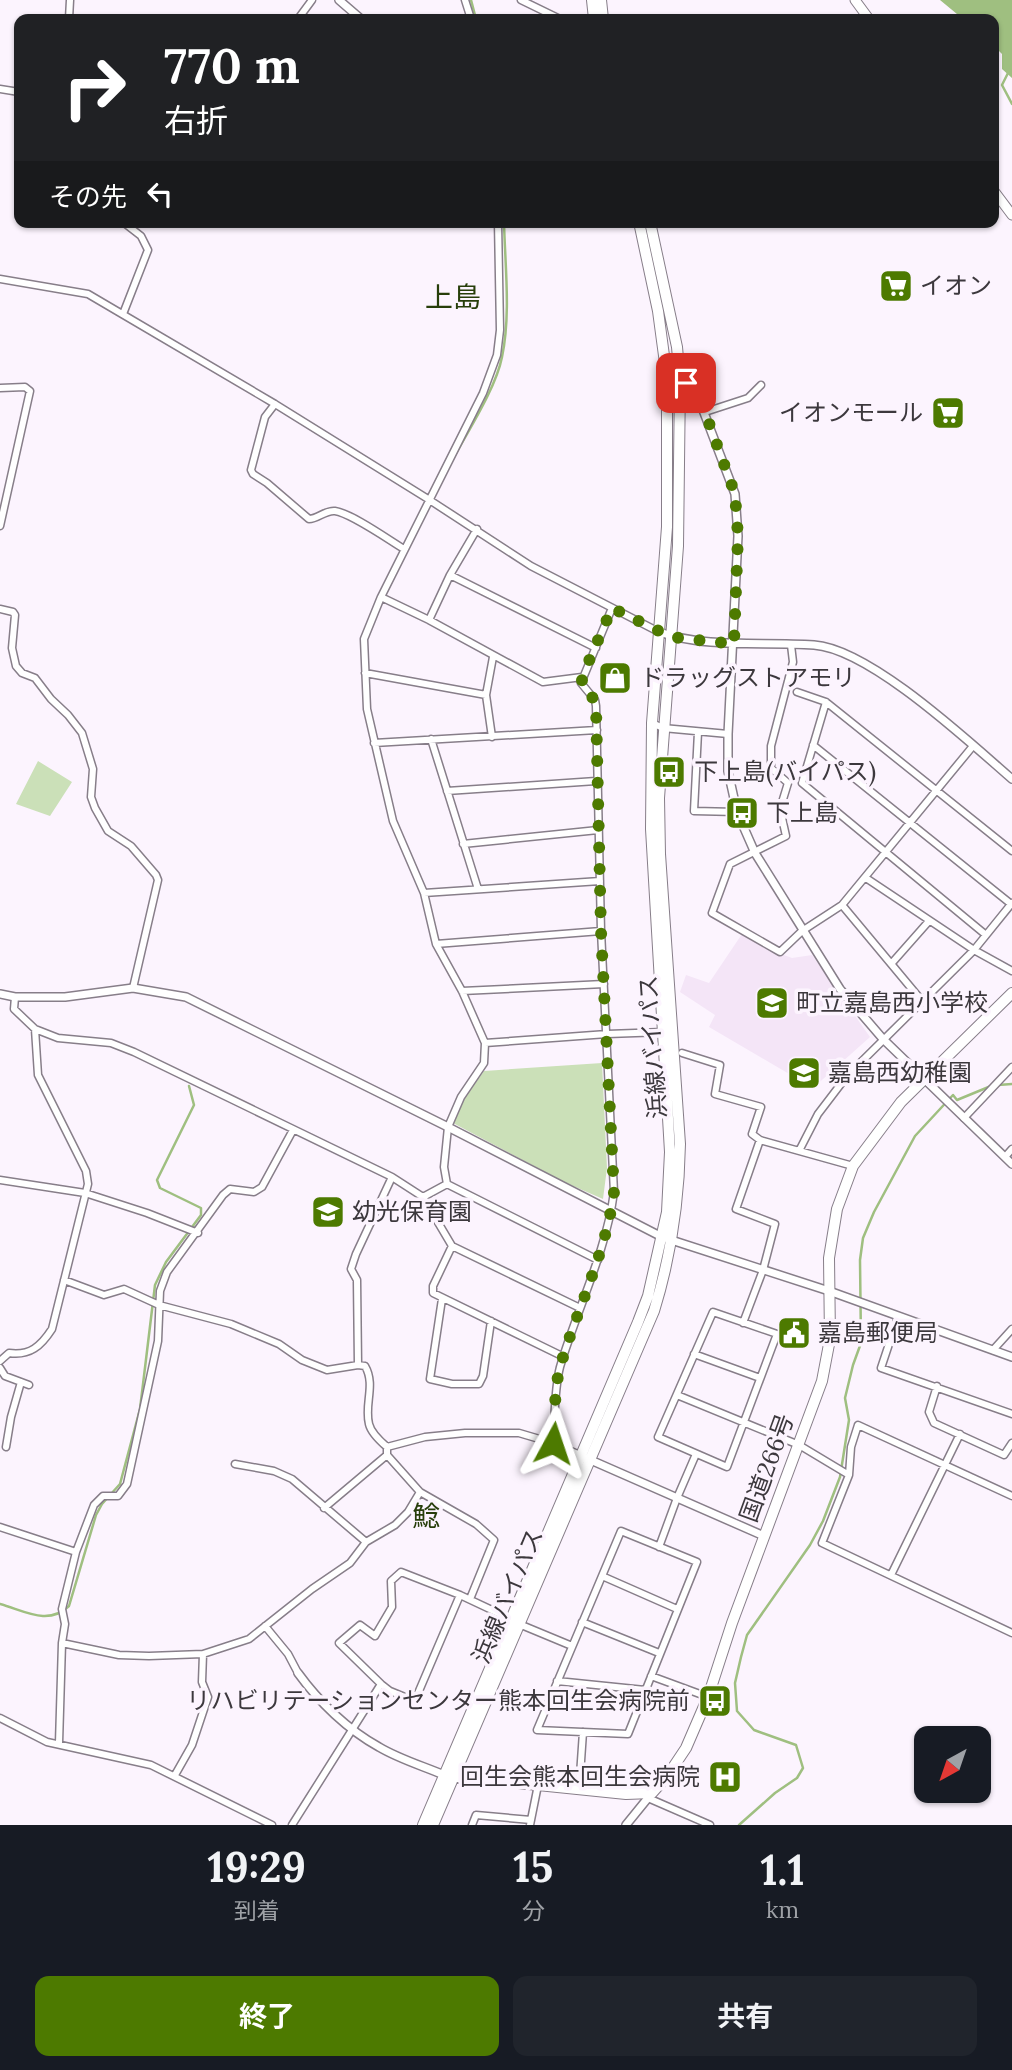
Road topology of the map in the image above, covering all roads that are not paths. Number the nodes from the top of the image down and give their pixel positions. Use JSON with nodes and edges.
{"nodes":[{"id":1,"x":313,"y":0,"type":"edge"},
{"id":2,"x":340,"y":0,"type":"edge"},
{"id":3,"x":521,"y":0,"type":"edge"},
{"id":4,"x":302,"y":14,"type":"edge"},
{"id":5,"x":355,"y":14,"type":"edge"},
{"id":6,"x":550,"y":14,"type":"edge"},
{"id":7,"x":999,"y":198,"type":"edge"},
{"id":8,"x":1012,"y":215,"type":"edge"},
{"id":9,"x":131,"y":228,"type":"edge"},
{"id":10,"x":498,"y":228,"type":"edge"},
{"id":11,"x":640,"y":228,"type":"edge"},
{"id":12,"x":651,"y":228,"type":"edge"},
{"id":13,"x":0,"y":279,"type":"edge"},
{"id":14,"x":123,"y":314,"type":"junction"},
{"id":15,"x":667,"y":378,"type":"junction"},
{"id":16,"x":680,"y":381,"type":"junction"},
{"id":17,"x":761,"y":385,"type":"dead end"},
{"id":18,"x":0,"y":387,"type":"edge"},
{"id":19,"x":275,"y":404,"type":"junction"},
{"id":20,"x":705,"y":412,"type":"junction"},
{"id":21,"x":428,"y":499,"type":"junction"},
{"id":22,"x":0,"y":526,"type":"edge"},
{"id":23,"x":477,"y":529,"type":"junction"},
{"id":24,"x":404,"y":549,"type":"junction"},
{"id":25,"x":450,"y":575,"type":"junction"},
{"id":26,"x":381,"y":597,"type":"junction"},
{"id":27,"x":612,"y":608,"type":"junction"},
{"id":28,"x":0,"y":609,"type":"edge"},
{"id":29,"x":429,"y":620,"type":"junction"},
{"id":30,"x":659,"y":632,"type":"junction"},
{"id":31,"x":671,"y":637,"type":"junction"},
{"id":32,"x":734,"y":644,"type":"junction"},
{"id":33,"x":791,"y":645,"type":"junction"},
{"id":34,"x":596,"y":648,"type":"junction"},
{"id":35,"x":493,"y":657,"type":"junction"},
{"id":36,"x":365,"y":673,"type":"junction"},
{"id":37,"x":582,"y":677,"type":"junction"},
{"id":38,"x":797,"y":692,"type":"dead end"},
{"id":39,"x":486,"y":695,"type":"junction"},
{"id":40,"x":826,"y":702,"type":"junction"},
{"id":41,"x":652,"y":723,"type":"junction"},
{"id":42,"x":663,"y":728,"type":"junction"},
{"id":43,"x":597,"y":730,"type":"junction"},
{"id":44,"x":698,"y":732,"type":"junction"},
{"id":45,"x":728,"y":734,"type":"junction"},
{"id":46,"x":492,"y":737,"type":"junction"},
{"id":47,"x":430,"y":739,"type":"junction"},
{"id":48,"x":374,"y":743,"type":"junction"},
{"id":49,"x":813,"y":745,"type":"junction"},
{"id":50,"x":973,"y":746,"type":"junction"},
{"id":51,"x":1012,"y":779,"type":"edge"},
{"id":52,"x":596,"y":780,"type":"junction"},
{"id":53,"x":447,"y":791,"type":"junction"},
{"id":54,"x":936,"y":791,"type":"junction"},
{"id":55,"x":737,"y":812,"type":"junction"},
{"id":56,"x":911,"y":822,"type":"junction"},
{"id":57,"x":598,"y":830,"type":"junction"},
{"id":58,"x":463,"y":844,"type":"junction"},
{"id":59,"x":1012,"y":852,"type":"edge"},
{"id":60,"x":755,"y":853,"type":"junction"},
{"id":61,"x":886,"y":853,"type":"junction"},
{"id":62,"x":866,"y":878,"type":"junction"},
{"id":63,"x":600,"y":881,"type":"junction"},
{"id":64,"x":478,"y":890,"type":"junction"},
{"id":65,"x":424,"y":893,"type":"junction"},
{"id":66,"x":1012,"y":904,"type":"edge"},
{"id":67,"x":842,"y":905,"type":"junction"},
{"id":68,"x":929,"y":921,"type":"junction"},
{"id":69,"x":802,"y":930,"type":"junction"},
{"id":70,"x":601,"y":931,"type":"junction"},
{"id":71,"x":986,"y":935,"type":"junction"},
{"id":72,"x":436,"y":944,"type":"junction"},
{"id":73,"x":974,"y":950,"type":"junction"},
{"id":74,"x":891,"y":964,"type":"junction"},
{"id":75,"x":1012,"y":971,"type":"edge"},
{"id":76,"x":604,"y":984,"type":"junction"},
{"id":77,"x":133,"y":988,"type":"junction"},
{"id":78,"x":462,"y":991,"type":"junction"},
{"id":79,"x":1012,"y":993,"type":"edge"},
{"id":80,"x":0,"y":994,"type":"edge"},
{"id":81,"x":15,"y":997,"type":"junction"},
{"id":82,"x":922,"y":1001,"type":"junction"},
{"id":83,"x":35,"y":1029,"type":"junction"},
{"id":84,"x":668,"y":1032,"type":"junction"},
{"id":85,"x":607,"y":1034,"type":"junction"},
{"id":86,"x":883,"y":1039,"type":"junction"},
{"id":87,"x":485,"y":1044,"type":"junction"},
{"id":88,"x":682,"y":1053,"type":"dead end"},
{"id":89,"x":1010,"y":1071,"type":"edge"},
{"id":90,"x":924,"y":1079,"type":"junction"},
{"id":91,"x":964,"y":1118,"type":"junction"},
{"id":92,"x":448,"y":1127,"type":"junction"},
{"id":93,"x":293,"y":1130,"type":"junction"},
{"id":94,"x":760,"y":1140,"type":"junction"},
{"id":95,"x":800,"y":1149,"type":"junction"},
{"id":96,"x":1012,"y":1149,"type":"edge"},
{"id":97,"x":1005,"y":1157,"type":"junction"},
{"id":98,"x":1012,"y":1164,"type":"edge"},
{"id":99,"x":853,"y":1166,"type":"junction"},
{"id":100,"x":392,"y":1177,"type":"junction"},
{"id":101,"x":0,"y":1180,"type":"edge"},
{"id":102,"x":447,"y":1184,"type":"junction"},
{"id":103,"x":85,"y":1193,"type":"junction"},
{"id":104,"x":422,"y":1197,"type":"junction"},
{"id":105,"x":611,"y":1211,"type":"junction"},
{"id":106,"x":198,"y":1233,"type":"junction"},
{"id":107,"x":667,"y":1239,"type":"junction"},
{"id":108,"x":452,"y":1246,"type":"junction"},
{"id":109,"x":598,"y":1260,"type":"junction"},
{"id":110,"x":762,"y":1270,"type":"junction"},
{"id":111,"x":64,"y":1280,"type":"junction"},
{"id":112,"x":829,"y":1291,"type":"junction"},
{"id":113,"x":442,"y":1298,"type":"junction"},
{"id":114,"x":159,"y":1305,"type":"junction"},
{"id":115,"x":580,"y":1308,"type":"junction"},
{"id":116,"x":898,"y":1317,"type":"junction"},
{"id":117,"x":491,"y":1321,"type":"junction"},
{"id":118,"x":743,"y":1323,"type":"junction"},
{"id":119,"x":1012,"y":1329,"type":"edge"},
{"id":120,"x":993,"y":1350,"type":"junction"},
{"id":121,"x":694,"y":1354,"type":"junction"},
{"id":122,"x":564,"y":1357,"type":"junction"},
{"id":123,"x":1012,"y":1357,"type":"edge"},
{"id":124,"x":0,"y":1361,"type":"edge"},
{"id":125,"x":358,"y":1365,"type":"junction"},
{"id":126,"x":0,"y":1368,"type":"edge"},
{"id":127,"x":760,"y":1378,"type":"junction"},
{"id":128,"x":21,"y":1382,"type":"junction"},
{"id":129,"x":29,"y":1385,"type":"dead end"},
{"id":130,"x":937,"y":1386,"type":"junction"},
{"id":131,"x":677,"y":1395,"type":"junction"},
{"id":132,"x":1012,"y":1414,"type":"edge"},
{"id":133,"x":744,"y":1423,"type":"junction"},
{"id":134,"x":960,"y":1434,"type":"junction"},
{"id":135,"x":553,"y":1443,"type":"junction"},
{"id":136,"x":1012,"y":1443,"type":"edge"},
{"id":137,"x":799,"y":1445,"type":"junction"},
{"id":138,"x":6,"y":1447,"type":"dead end"},
{"id":139,"x":387,"y":1451,"type":"junction"},
{"id":140,"x":696,"y":1454,"type":"junction"},
{"id":141,"x":584,"y":1457,"type":"junction"},
{"id":142,"x":235,"y":1464,"type":"dead end"},
{"id":143,"x":946,"y":1464,"type":"junction"},
{"id":144,"x":849,"y":1475,"type":"junction"},
{"id":145,"x":420,"y":1492,"type":"junction"},
{"id":146,"x":1012,"y":1496,"type":"edge"},
{"id":147,"x":677,"y":1498,"type":"junction"},
{"id":148,"x":324,"y":1508,"type":"junction"},
{"id":149,"x":0,"y":1527,"type":"edge"},
{"id":150,"x":764,"y":1536,"type":"junction"},
{"id":151,"x":366,"y":1542,"type":"junction"},
{"id":152,"x":659,"y":1547,"type":"junction"},
{"id":153,"x":76,"y":1552,"type":"junction"},
{"id":154,"x":891,"y":1575,"type":"junction"},
{"id":155,"x":602,"y":1576,"type":"junction"},
{"id":156,"x":460,"y":1595,"type":"junction"},
{"id":157,"x":470,"y":1600,"type":"junction"},
{"id":158,"x":677,"y":1609,"type":"junction"},
{"id":159,"x":515,"y":1621,"type":"junction"},
{"id":160,"x":582,"y":1622,"type":"junction"},
{"id":161,"x":265,"y":1626,"type":"junction"},
{"id":162,"x":1012,"y":1633,"type":"edge"},
{"id":163,"x":62,"y":1643,"type":"junction"},
{"id":164,"x":572,"y":1646,"type":"junction"},
{"id":165,"x":659,"y":1653,"type":"junction"},
{"id":166,"x":203,"y":1654,"type":"junction"},
{"id":167,"x":298,"y":1673,"type":"joint"},
{"id":168,"x":651,"y":1676,"type":"junction"},
{"id":169,"x":557,"y":1681,"type":"junction"},
{"id":170,"x":380,"y":1684,"type":"junction"},
{"id":171,"x":645,"y":1690,"type":"junction"},
{"id":172,"x":708,"y":1697,"type":"junction"},
{"id":173,"x":0,"y":1718,"type":"edge"},
{"id":174,"x":352,"y":1730,"type":"junction"},
{"id":175,"x":583,"y":1732,"type":"junction"},
{"id":176,"x":59,"y":1743,"type":"junction"},
{"id":177,"x":175,"y":1775,"type":"junction"},
{"id":178,"x":449,"y":1776,"type":"junction"},
{"id":179,"x":538,"y":1785,"type":"junction"},
{"id":180,"x":579,"y":1790,"type":"junction"},
{"id":181,"x":650,"y":1796,"type":"junction"},
{"id":182,"x":531,"y":1823,"type":"edge"},
{"id":183,"x":272,"y":1825,"type":"edge"},
{"id":184,"x":292,"y":1825,"type":"edge"},
{"id":185,"x":423,"y":1825,"type":"edge"},
{"id":186,"x":433,"y":1825,"type":"edge"},
{"id":187,"x":472,"y":1825,"type":"edge"},
{"id":188,"x":626,"y":1825,"type":"edge"},
{"id":189,"x":710,"y":1825,"type":"edge"}],
"edges":[{"from":1,"to":4,"type":"street"},
{"from":2,"to":5,"type":"street"},
{"from":3,"to":6,"type":"street"},
{"from":7,"to":8,"type":"main road"},
{"from":9,"to":14,"type":"street"},
{"from":10,"to":21,"type":"street"},
{"from":11,"to":15,"type":"highway","name":"浜線バイパス"},
{"from":12,"to":16,"type":"highway","name":"浜線バイパス"},
{"from":13,"to":14,"type":"street"},
{"from":14,"to":19,"type":"street"},
{"from":15,"to":16,"type":"street"},
{"from":15,"to":30,"type":"highway","name":"浜線バイパス"},
{"from":16,"to":20,"type":"street"},
{"from":16,"to":31,"type":"highway","name":"浜線バイパス"},
{"from":17,"to":20,"type":"street"},
{"from":18,"to":22,"type":"street"},
{"from":19,"to":21,"type":"street"},
{"from":19,"to":24,"type":"street"},
{"from":20,"to":32,"type":"street"},
{"from":21,"to":23,"type":"street"},
{"from":21,"to":24,"type":"street"},
{"from":23,"to":25,"type":"street"},
{"from":23,"to":27,"type":"street"},
{"from":24,"to":26,"type":"street"},
{"from":25,"to":29,"type":"street"},
{"from":25,"to":34,"type":"street"},
{"from":26,"to":29,"type":"street"},
{"from":26,"to":36,"type":"street"},
{"from":27,"to":30,"type":"street"},
{"from":27,"to":34,"type":"street"},
{"from":28,"to":77,"type":"street"},
{"from":29,"to":35,"type":"street"},
{"from":30,"to":31,"type":"street"},
{"from":30,"to":41,"type":"highway","name":"浜線バイパス"},
{"from":31,"to":32,"type":"street"},
{"from":31,"to":42,"type":"highway","name":"浜線バイパス"},
{"from":32,"to":33,"type":"street"},
{"from":32,"to":45,"type":"street"},
{"from":33,"to":50,"type":"street"},
{"from":33,"to":60,"type":"street"},
{"from":34,"to":37,"type":"street"},
{"from":35,"to":37,"type":"street"},
{"from":35,"to":39,"type":"street"},
{"from":36,"to":39,"type":"street"},
{"from":36,"to":48,"type":"street"},
{"from":37,"to":43,"type":"street"},
{"from":38,"to":40,"type":"street"},
{"from":39,"to":46,"type":"street"},
{"from":40,"to":49,"type":"street"},
{"from":40,"to":54,"type":"street"},
{"from":41,"to":42,"type":"street"},
{"from":41,"to":84,"type":"highway","name":"浜線バイパス"},
{"from":42,"to":44,"type":"street"},
{"from":42,"to":84,"type":"highway","name":"浜線バイパス"},
{"from":43,"to":46,"type":"street"},
{"from":43,"to":52,"type":"street"},
{"from":44,"to":45,"type":"street"},
{"from":44,"to":55,"type":"street"},
{"from":45,"to":55,"type":"street"},
{"from":46,"to":47,"type":"street"},
{"from":47,"to":48,"type":"street"},
{"from":47,"to":53,"type":"street"},
{"from":48,"to":65,"type":"street"},
{"from":49,"to":56,"type":"street"},
{"from":49,"to":61,"type":"street"},
{"from":50,"to":51,"type":"street"},
{"from":50,"to":54,"type":"street"},
{"from":52,"to":53,"type":"street"},
{"from":52,"to":57,"type":"street"},
{"from":53,"to":58,"type":"street"},
{"from":54,"to":56,"type":"street"},
{"from":54,"to":59,"type":"street"},
{"from":55,"to":60,"type":"street"},
{"from":56,"to":61,"type":"street"},
{"from":56,"to":66,"type":"street"},
{"from":57,"to":58,"type":"street"},
{"from":57,"to":63,"type":"street"},
{"from":58,"to":64,"type":"street"},
{"from":60,"to":69,"type":"street"},
{"from":60,"to":69,"type":"street"},
{"from":61,"to":62,"type":"street"},
{"from":61,"to":71,"type":"street"},
{"from":62,"to":67,"type":"street"},
{"from":62,"to":68,"type":"street"},
{"from":63,"to":64,"type":"street"},
{"from":63,"to":70,"type":"street"},
{"from":64,"to":65,"type":"street"},
{"from":65,"to":72,"type":"street"},
{"from":66,"to":71,"type":"street"},
{"from":67,"to":69,"type":"street"},
{"from":67,"to":74,"type":"street"},
{"from":68,"to":73,"type":"street"},
{"from":68,"to":74,"type":"street"},
{"from":69,"to":86,"type":"street"},
{"from":70,"to":72,"type":"street"},
{"from":70,"to":76,"type":"street"},
{"from":71,"to":73,"type":"street"},
{"from":72,"to":78,"type":"street"},
{"from":73,"to":75,"type":"street"},
{"from":73,"to":82,"type":"street"},
{"from":74,"to":82,"type":"street"},
{"from":76,"to":78,"type":"street"},
{"from":76,"to":85,"type":"street"},
{"from":77,"to":81,"type":"street"},
{"from":77,"to":92,"type":"street"},
{"from":78,"to":87,"type":"street"},
{"from":79,"to":90,"type":"highway","name":"国道266号"},
{"from":80,"to":81,"type":"street"},
{"from":81,"to":83,"type":"street"},
{"from":82,"to":86,"type":"street"},
{"from":83,"to":93,"type":"street"},
{"from":83,"to":103,"type":"street"},
{"from":84,"to":85,"type":"street"},
{"from":84,"to":107,"type":"highway","name":"浜線バイパス"},
{"from":85,"to":87,"type":"street"},
{"from":85,"to":105,"type":"street"},
{"from":86,"to":90,"type":"street"},
{"from":86,"to":95,"type":"street"},
{"from":87,"to":92,"type":"street"},
{"from":88,"to":94,"type":"street"},
{"from":89,"to":91,"type":"street"},
{"from":90,"to":91,"type":"street"},
{"from":90,"to":99,"type":"highway","name":"国道266号"},
{"from":91,"to":97,"type":"street"},
{"from":92,"to":102,"type":"street"},
{"from":92,"to":105,"type":"street"},
{"from":93,"to":100,"type":"street"},
{"from":93,"to":106,"type":"street"},
{"from":94,"to":95,"type":"street"},
{"from":94,"to":110,"type":"street"},
{"from":95,"to":99,"type":"street"},
{"from":96,"to":97,"type":"street"},
{"from":97,"to":98,"type":"street"},
{"from":99,"to":112,"type":"highway","name":"国道266号"},
{"from":100,"to":104,"type":"street"},
{"from":100,"to":125,"type":"street"},
{"from":101,"to":103,"type":"street"},
{"from":102,"to":104,"type":"street"},
{"from":102,"to":109,"type":"street"},
{"from":103,"to":106,"type":"street"},
{"from":103,"to":111,"type":"street"},
{"from":104,"to":108,"type":"street"},
{"from":105,"to":107,"type":"street"},
{"from":105,"to":109,"type":"street"},
{"from":106,"to":114,"type":"street"},
{"from":107,"to":110,"type":"street"},
{"from":107,"to":141,"type":"highway","name":"浜線バイパス"},
{"from":108,"to":113,"type":"street"},
{"from":108,"to":115,"type":"street"},
{"from":109,"to":115,"type":"street"},
{"from":110,"to":112,"type":"street"},
{"from":110,"to":118,"type":"street"},
{"from":111,"to":114,"type":"street"},
{"from":111,"to":124,"type":"street"},
{"from":112,"to":116,"type":"street"},
{"from":112,"to":137,"type":"highway","name":"国道266号"},
{"from":113,"to":117,"type":"street"},
{"from":113,"to":117,"type":"street"},
{"from":114,"to":125,"type":"street"},
{"from":114,"to":153,"type":"street"},
{"from":115,"to":122,"type":"street"},
{"from":116,"to":120,"type":"street"},
{"from":116,"to":130,"type":"street"},
{"from":117,"to":122,"type":"street"},
{"from":118,"to":121,"type":"street"},
{"from":118,"to":127,"type":"street"},
{"from":119,"to":120,"type":"street"},
{"from":120,"to":123,"type":"street"},
{"from":121,"to":127,"type":"street"},
{"from":121,"to":131,"type":"street"},
{"from":122,"to":135,"type":"street"},
{"from":125,"to":139,"type":"street"},
{"from":126,"to":128,"type":"street"},
{"from":127,"to":133,"type":"street"},
{"from":128,"to":129,"type":"street"},
{"from":128,"to":138,"type":"street"},
{"from":130,"to":132,"type":"street"},
{"from":130,"to":134,"type":"street"},
{"from":131,"to":133,"type":"street"},
{"from":131,"to":140,"type":"street"},
{"from":133,"to":137,"type":"street"},
{"from":133,"to":140,"type":"street"},
{"from":134,"to":136,"type":"street"},
{"from":134,"to":143,"type":"street"},
{"from":135,"to":139,"type":"street"},
{"from":135,"to":141,"type":"street"},
{"from":137,"to":144,"type":"street"},
{"from":137,"to":150,"type":"highway","name":"国道266号"},
{"from":139,"to":145,"type":"street"},
{"from":139,"to":148,"type":"street"},
{"from":140,"to":147,"type":"street"},
{"from":141,"to":147,"type":"street"},
{"from":141,"to":159,"type":"highway","name":"浜線バイパス"},
{"from":142,"to":148,"type":"street"},
{"from":143,"to":144,"type":"street"},
{"from":143,"to":146,"type":"street"},
{"from":143,"to":154,"type":"street"},
{"from":144,"to":154,"type":"street"},
{"from":145,"to":151,"type":"street"},
{"from":145,"to":157,"type":"street"},
{"from":147,"to":150,"type":"street"},
{"from":147,"to":152,"type":"street"},
{"from":148,"to":151,"type":"street"},
{"from":149,"to":153,"type":"street"},
{"from":150,"to":172,"type":"highway","name":"国道266号"},
{"from":151,"to":161,"type":"street"},
{"from":152,"to":155,"type":"street"},
{"from":152,"to":158,"type":"street"},
{"from":153,"to":163,"type":"street"},
{"from":154,"to":162,"type":"street"},
{"from":155,"to":158,"type":"street"},
{"from":155,"to":160,"type":"street"},
{"from":156,"to":157,"type":"street"},
{"from":156,"to":170,"type":"street"},
{"from":156,"to":170,"type":"street"},
{"from":157,"to":159,"type":"street"},
{"from":158,"to":165,"type":"street"},
{"from":159,"to":164,"type":"street"},
{"from":159,"to":178,"type":"highway","name":"浜線バイパス"},
{"from":160,"to":164,"type":"street"},
{"from":160,"to":165,"type":"street"},
{"from":161,"to":166,"type":"street"},
{"from":161,"to":167,"type":"street"},
{"from":163,"to":166,"type":"street"},
{"from":163,"to":176,"type":"street"},
{"from":164,"to":169,"type":"street"},
{"from":165,"to":168,"type":"street"},
{"from":166,"to":177,"type":"street"},
{"from":167,"to":174,"type":"street"},
{"from":168,"to":171,"type":"street"},
{"from":168,"to":172,"type":"street"},
{"from":169,"to":171,"type":"street"},
{"from":169,"to":175,"type":"street"},
{"from":170,"to":174,"type":"street"},
{"from":171,"to":175,"type":"street"},
{"from":172,"to":181,"type":"highway","name":"国道266号"},
{"from":173,"to":176,"type":"street"},
{"from":174,"to":178,"type":"street"},
{"from":174,"to":184,"type":"street"},
{"from":175,"to":180,"type":"street"},
{"from":176,"to":177,"type":"street"},
{"from":177,"to":183,"type":"street"},
{"from":178,"to":179,"type":"highway"},
{"from":178,"to":185,"type":"highway","name":"浜線バイパス"},
{"from":178,"to":186,"type":"highway","name":"浜線バイパス"},
{"from":179,"to":180,"type":"highway"},
{"from":179,"to":182,"type":"street"},
{"from":180,"to":181,"type":"highway"},
{"from":181,"to":188,"type":"street"},
{"from":181,"to":189,"type":"street"},
{"from":182,"to":187,"type":"street"}]}
